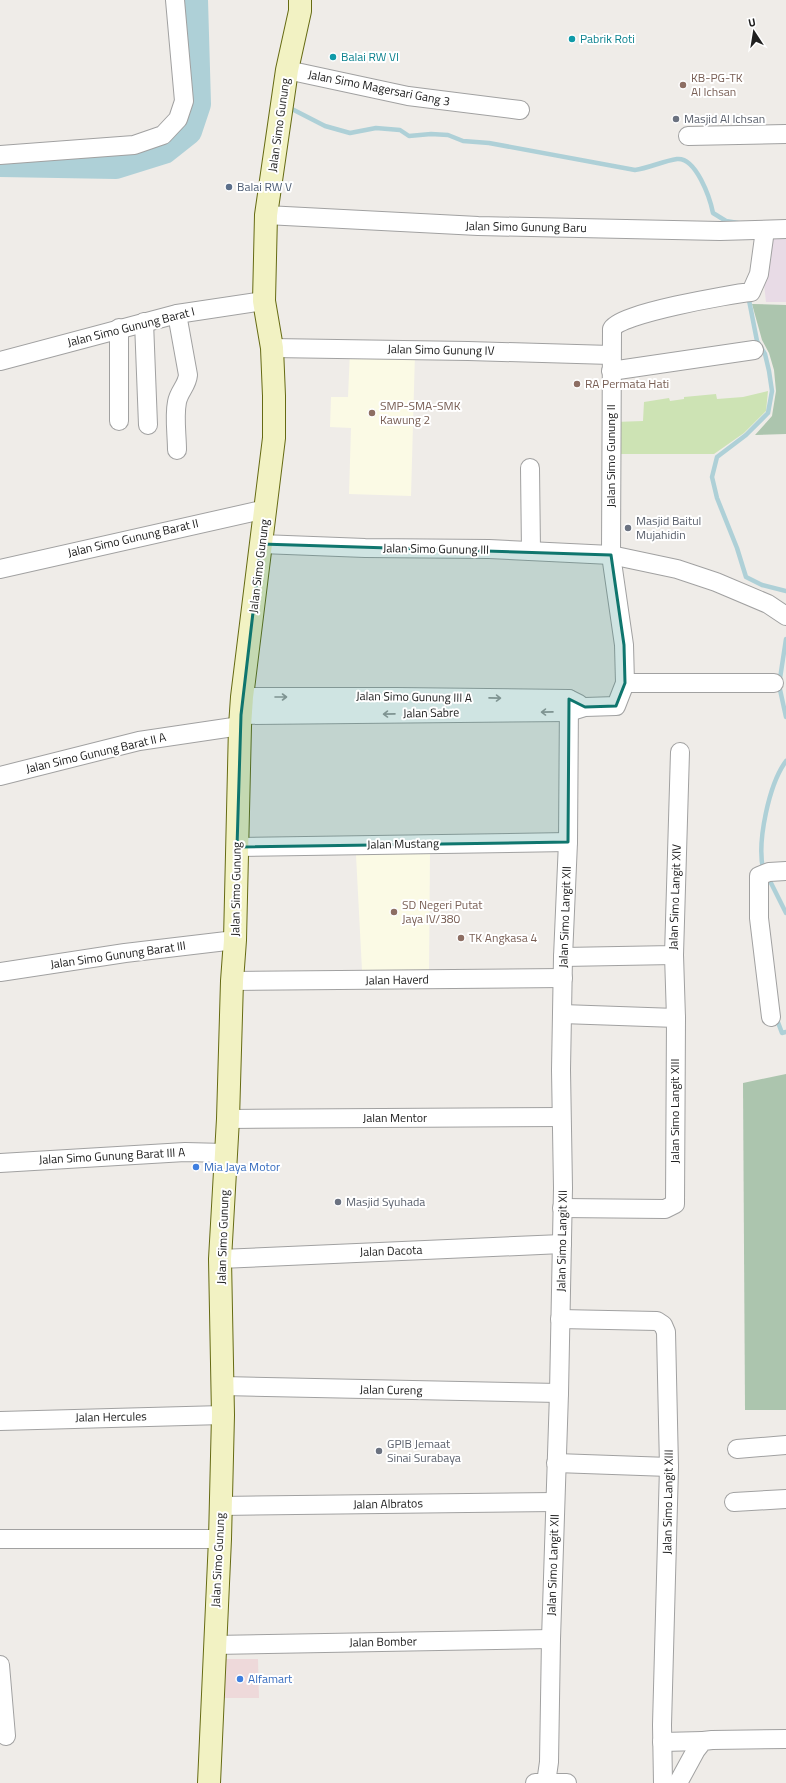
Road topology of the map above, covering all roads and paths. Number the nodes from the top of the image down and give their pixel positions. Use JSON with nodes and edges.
{"nodes":[{"id":1,"x":175,"y":0,"type":"edge"},
{"id":2,"x":300,"y":0,"type":"edge"},
{"id":3,"x":292,"y":71,"type":"junction"},
{"id":4,"x":520,"y":110,"type":"dead end"},
{"id":5,"x":786,"y":134,"type":"edge"},
{"id":6,"x":688,"y":136,"type":"dead end"},
{"id":7,"x":0,"y":155,"type":"edge"},
{"id":8,"x":266,"y":215,"type":"junction"},
{"id":9,"x":786,"y":229,"type":"edge"},
{"id":10,"x":755,"y":230,"type":"junction"},
{"id":11,"x":264,"y":301,"type":"junction"},
{"id":12,"x":177,"y":314,"type":"junction"},
{"id":13,"x":144,"y":322,"type":"junction"},
{"id":14,"x":119,"y":328,"type":"junction"},
{"id":15,"x":272,"y":348,"type":"junction"},
{"id":16,"x":754,"y":350,"type":"dead end"},
{"id":17,"x":0,"y":361,"type":"edge"},
{"id":18,"x":611,"y":363,"type":"junction"},
{"id":19,"x":119,"y":421,"type":"dead end"},
{"id":20,"x":148,"y":425,"type":"dead end"},
{"id":21,"x":177,"y":450,"type":"dead end"},
{"id":22,"x":530,"y":468,"type":"dead end"},
{"id":23,"x":266,"y":509,"type":"junction"},
{"id":24,"x":261,"y":544,"type":"junction"},
{"id":25,"x":531,"y":551,"type":"junction"},
{"id":26,"x":611,"y":555,"type":"junction"},
{"id":27,"x":0,"y":569,"type":"edge"},
{"id":28,"x":785,"y":612,"type":"edge"},
{"id":29,"x":625,"y":683,"type":"junction"},
{"id":30,"x":774,"y":683,"type":"dead end"},
{"id":31,"x":618,"y":704,"type":"joint"},
{"id":32,"x":574,"y":706,"type":"junction"},
{"id":33,"x":241,"y":713,"type":"junction"},
{"id":34,"x":680,"y":752,"type":"dead end"},
{"id":35,"x":0,"y":776,"type":"edge"},
{"id":36,"x":568,"y":842,"type":"junction"},
{"id":37,"x":238,"y":847,"type":"junction"},
{"id":38,"x":772,"y":872,"type":"edge"},
{"id":39,"x":235,"y":940,"type":"junction"},
{"id":40,"x":674,"y":955,"type":"junction"},
{"id":41,"x":563,"y":957,"type":"junction"},
{"id":42,"x":0,"y":972,"type":"edge"},
{"id":43,"x":563,"y":978,"type":"junction"},
{"id":44,"x":232,"y":981,"type":"junction"},
{"id":45,"x":562,"y":1014,"type":"junction"},
{"id":46,"x":771,"y":1017,"type":"dead end"},
{"id":47,"x":676,"y":1018,"type":"junction"},
{"id":48,"x":561,"y":1117,"type":"junction"},
{"id":49,"x":228,"y":1119,"type":"junction"},
{"id":50,"x":225,"y":1153,"type":"junction"},
{"id":51,"x":0,"y":1164,"type":"edge"},
{"id":52,"x":562,"y":1208,"type":"junction"},
{"id":53,"x":562,"y":1244,"type":"junction"},
{"id":54,"x":220,"y":1259,"type":"junction"},
{"id":55,"x":560,"y":1319,"type":"junction"},
{"id":56,"x":223,"y":1386,"type":"junction"},
{"id":57,"x":559,"y":1393,"type":"junction"},
{"id":58,"x":223,"y":1415,"type":"junction"},
{"id":59,"x":0,"y":1421,"type":"edge"},
{"id":60,"x":786,"y":1445,"type":"edge"},
{"id":61,"x":737,"y":1449,"type":"dead end"},
{"id":62,"x":556,"y":1463,"type":"junction"},
{"id":63,"x":669,"y":1467,"type":"junction"},
{"id":64,"x":786,"y":1499,"type":"edge"},
{"id":65,"x":555,"y":1502,"type":"junction"},
{"id":66,"x":734,"y":1502,"type":"dead end"},
{"id":67,"x":221,"y":1506,"type":"junction"},
{"id":68,"x":0,"y":1539,"type":"edge"},
{"id":69,"x":220,"y":1539,"type":"junction"},
{"id":70,"x":551,"y":1639,"type":"junction"},
{"id":71,"x":214,"y":1645,"type":"junction"},
{"id":72,"x":0,"y":1666,"type":"edge"},
{"id":73,"x":6,"y":1736,"type":"dead end"},
{"id":74,"x":786,"y":1739,"type":"edge"},
{"id":75,"x":703,"y":1741,"type":"junction"},
{"id":76,"x":662,"y":1742,"type":"junction"},
{"id":77,"x":209,"y":1783,"type":"edge"},
{"id":78,"x":535,"y":1783,"type":"edge"},
{"id":79,"x":546,"y":1783,"type":"edge"},
{"id":80,"x":567,"y":1783,"type":"edge"},
{"id":81,"x":663,"y":1783,"type":"edge"},
{"id":82,"x":678,"y":1783,"type":"edge"}],
"edges":[{"from":1,"to":7,"type":"street"},
{"from":2,"to":3,"type":"main road","name":"Jalan Simo Gunung"},
{"from":3,"to":4,"type":"street","name":"Jalan Simo Magersari Gang 3"},
{"from":3,"to":8,"type":"main road","name":"Jalan Simo Gunung"},
{"from":5,"to":6,"type":"street"},
{"from":8,"to":10,"type":"street","name":"Jalan Simo Gunung Baru"},
{"from":8,"to":11,"type":"main road","name":"Jalan Simo Gunung"},
{"from":9,"to":10,"type":"street","name":"Jalan Simo Gunung Baru"},
{"from":10,"to":18,"type":"street","name":"Jalan Simo Gunung II"},
{"from":11,"to":12,"type":"street","name":"Jalan Simo Gunung Barat I"},
{"from":11,"to":15,"type":"main road","name":"Jalan Simo Gunung"},
{"from":12,"to":13,"type":"street","name":"Jalan Simo Gunung Barat I"},
{"from":12,"to":21,"type":"street"},
{"from":13,"to":14,"type":"street","name":"Jalan Simo Gunung Barat I"},
{"from":13,"to":20,"type":"street"},
{"from":14,"to":17,"type":"street","name":"Jalan Simo Gunung Barat I"},
{"from":14,"to":19,"type":"street"},
{"from":15,"to":18,"type":"street","name":"Jalan Simo Gunung IV"},
{"from":15,"to":23,"type":"main road","name":"Jalan Simo Gunung"},
{"from":16,"to":18,"type":"street","name":"Jalan Simo Gunung IV"},
{"from":18,"to":26,"type":"street","name":"Jalan Simo Gunung II"},
{"from":22,"to":25,"type":"street"},
{"from":23,"to":24,"type":"main road","name":"Jalan Simo Gunung"},
{"from":23,"to":27,"type":"street","name":"Jalan Simo Gunung Barat II"},
{"from":24,"to":25,"type":"street","name":"Jalan Simo Gunung III"},
{"from":24,"to":33,"type":"main road","name":"Jalan Simo Gunung"},
{"from":25,"to":26,"type":"street","name":"Jalan Simo Gunung III"},
{"from":26,"to":28,"type":"street","name":"Jalan Simo Gunung III"},
{"from":26,"to":29,"type":"street","name":"Jalan Simo Gunung II"},
{"from":29,"to":30,"type":"street"},
{"from":29,"to":31,"type":"street","name":"Jalan Simo Gunung II"},
{"from":31,"to":32,"type":"street","name":"Jalan Sabre"},
{"from":32,"to":33,"type":"street","name":"Jalan Sabre"},
{"from":32,"to":36,"type":"street","name":"Jalan Simo Langit XII"},
{"from":33,"to":35,"type":"street","name":"Jalan Simo Gunung Barat II A"},
{"from":33,"to":37,"type":"main road","name":"Jalan Simo Gunung"},
{"from":34,"to":40,"type":"street","name":"Jalan Simo Langit XIV"},
{"from":36,"to":37,"type":"street","name":"Jalan Mustang"},
{"from":36,"to":41,"type":"street","name":"Jalan Simo Langit XII"},
{"from":37,"to":39,"type":"main road","name":"Jalan Simo Gunung"},
{"from":38,"to":46,"type":"street"},
{"from":39,"to":42,"type":"street","name":"Jalan Simo Gunung Barat III"},
{"from":39,"to":44,"type":"main road","name":"Jalan Simo Gunung"},
{"from":40,"to":41,"type":"street","name":"Jalan Simo Langit XIV"},
{"from":40,"to":47,"type":"street"},
{"from":41,"to":43,"type":"street","name":"Jalan Simo Langit XII"},
{"from":43,"to":44,"type":"street","name":"Jalan Haverd"},
{"from":43,"to":45,"type":"street","name":"Jalan Simo Langit XII"},
{"from":44,"to":49,"type":"main road","name":"Jalan Simo Gunung"},
{"from":45,"to":47,"type":"street"},
{"from":45,"to":48,"type":"street","name":"Jalan Simo Langit XII"},
{"from":47,"to":52,"type":"street","name":"Jalan Simo Langit XIII"},
{"from":48,"to":49,"type":"street","name":"Jalan Mentor"},
{"from":48,"to":52,"type":"street","name":"Jalan Simo Langit XII"},
{"from":49,"to":50,"type":"main road","name":"Jalan Simo Gunung"},
{"from":50,"to":51,"type":"street","name":"Jalan Simo Gunung Barat III A"},
{"from":50,"to":54,"type":"main road","name":"Jalan Simo Gunung"},
{"from":52,"to":53,"type":"street","name":"Jalan Simo Langit XII"},
{"from":53,"to":54,"type":"street","name":"Jalan Dacota"},
{"from":53,"to":55,"type":"street","name":"Jalan Simo Langit XII"},
{"from":54,"to":56,"type":"main road","name":"Jalan Simo Gunung"},
{"from":55,"to":57,"type":"street","name":"Jalan Simo Langit XII"},
{"from":55,"to":63,"type":"street","name":"Jalan Simo Langit XIII"},
{"from":56,"to":57,"type":"street","name":"Jalan Cureng"},
{"from":56,"to":58,"type":"main road","name":"Jalan Simo Gunung"},
{"from":57,"to":62,"type":"street","name":"Jalan Simo Langit XII"},
{"from":58,"to":59,"type":"street","name":"Jalan Hercules"},
{"from":58,"to":67,"type":"main road","name":"Jalan Simo Gunung"},
{"from":60,"to":61,"type":"street"},
{"from":62,"to":63,"type":"street"},
{"from":62,"to":65,"type":"street","name":"Jalan Simo Langit XII"},
{"from":63,"to":76,"type":"street","name":"Jalan Simo Langit XIII"},
{"from":64,"to":66,"type":"street"},
{"from":65,"to":67,"type":"street","name":"Jalan Albratos"},
{"from":65,"to":70,"type":"street","name":"Jalan Simo Langit XII"},
{"from":67,"to":69,"type":"main road","name":"Jalan Simo Gunung"},
{"from":68,"to":69,"type":"street"},
{"from":69,"to":71,"type":"main road","name":"Jalan Simo Gunung"},
{"from":70,"to":71,"type":"street","name":"Jalan Bomber"},
{"from":70,"to":79,"type":"street","name":"Jalan Simo Langit XII"},
{"from":71,"to":77,"type":"main road","name":"Jalan Simo Gunung"},
{"from":72,"to":73,"type":"street"},
{"from":74,"to":75,"type":"street"},
{"from":75,"to":76,"type":"street"},
{"from":75,"to":82,"type":"street"},
{"from":76,"to":81,"type":"street","name":"Jalan Simo Langit XIII"},
{"from":78,"to":79,"type":"street"},
{"from":79,"to":80,"type":"street"}]}
